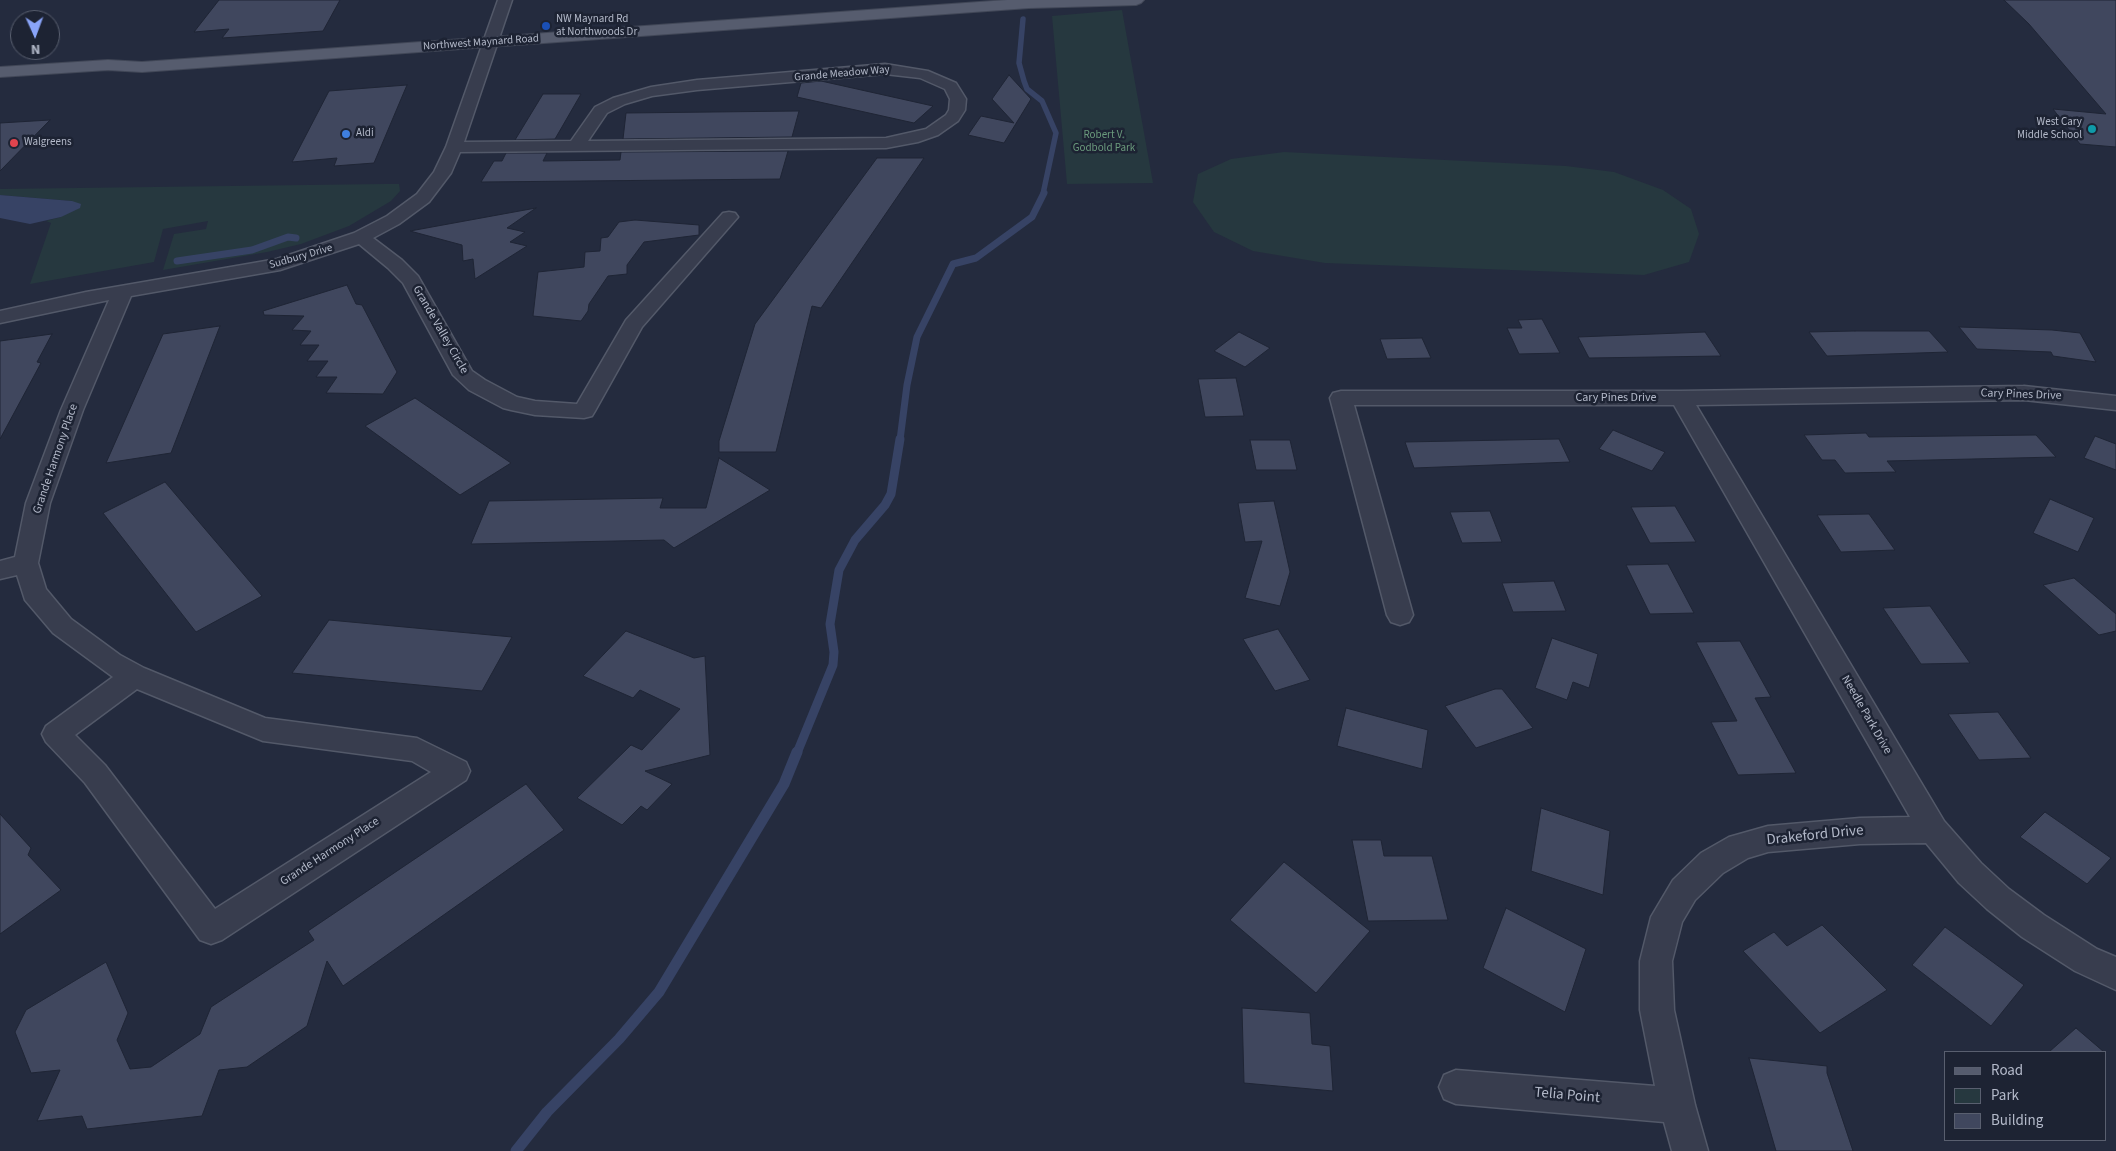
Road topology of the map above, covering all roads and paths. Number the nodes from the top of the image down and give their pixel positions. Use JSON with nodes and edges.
{"nodes":[{"id":1,"x":505,"y":0,"type":"edge"},
{"id":2,"x":1049,"y":0,"type":"edge"},
{"id":3,"x":1136,"y":0,"type":"edge"},
{"id":4,"x":1029,"y":3,"type":"junction"},
{"id":5,"x":490,"y":43,"type":"junction"},
{"id":6,"x":142,"y":66,"type":"junction"},
{"id":7,"x":0,"y":72,"type":"edge"},
{"id":8,"x":0,"y":85,"type":"edge"},
{"id":9,"x":576,"y":146,"type":"junction"},
{"id":10,"x":454,"y":147,"type":"junction"},
{"id":11,"x":729,"y":217,"type":"dead end"},
{"id":12,"x":361,"y":237,"type":"junction"},
{"id":13,"x":123,"y":291,"type":"junction"},
{"id":14,"x":0,"y":316,"type":"edge"},
{"id":15,"x":1681,"y":398,"type":"junction"},
{"id":16,"x":2116,"y":403,"type":"edge"},
{"id":17,"x":26,"y":563,"type":"junction"},
{"id":18,"x":0,"y":570,"type":"edge"},
{"id":19,"x":1400,"y":615,"type":"dead end"},
{"id":20,"x":134,"y":676,"type":"junction"},
{"id":21,"x":1933,"y":830,"type":"junction"},
{"id":22,"x":2116,"y":974,"type":"edge"},
{"id":23,"x":1456,"y":1087,"type":"dead end"},
{"id":24,"x":1677,"y":1105,"type":"junction"},
{"id":25,"x":1690,"y":1151,"type":"edge"}],
"edges":[{"from":1,"to":5,"type":"street","name":"Sudbury Drive"},
{"from":2,"to":4,"type":"main road","name":"Northwest Maynard Road"},
{"from":3,"to":4,"type":"main road","name":"Northwest Maynard Road"},
{"from":4,"to":5,"type":"main road","name":"Northwest Maynard Road"},
{"from":5,"to":6,"type":"main road","name":"Northwest Maynard Road"},
{"from":5,"to":10,"type":"street","name":"Sudbury Drive"},
{"from":6,"to":7,"type":"main road","name":"Northwest Maynard Road"},
{"from":6,"to":8,"type":"main road","name":"Northwest Maynard Road"},
{"from":9,"to":9,"type":"street","name":"Grande Meadow Way"},
{"from":9,"to":10,"type":"street","name":"Grande Meadow Way"},
{"from":10,"to":12,"type":"street","name":"Sudbury Drive"},
{"from":11,"to":12,"type":"street","name":"Grande Valley Circle"},
{"from":12,"to":13,"type":"street","name":"Sudbury Drive"},
{"from":13,"to":14,"type":"street","name":"Sudbury Drive"},
{"from":13,"to":17,"type":"street","name":"Grande Harmony Place"},
{"from":15,"to":16,"type":"street","name":"Cary Pines Drive"},
{"from":15,"to":19,"type":"street","name":"Cary Pines Drive"},
{"from":15,"to":21,"type":"street","name":"Needle Park Drive"},
{"from":17,"to":18,"type":"street"},
{"from":17,"to":20,"type":"street","name":"Grande Harmony Place"},
{"from":20,"to":20,"type":"street","name":"Grande Harmony Place"},
{"from":21,"to":22,"type":"street","name":"Needle Park Drive"},
{"from":21,"to":24,"type":"street","name":"Drakeford Drive"},
{"from":23,"to":24,"type":"street","name":"Telia Point"},
{"from":24,"to":25,"type":"street","name":"Drakeford Drive"}]}
